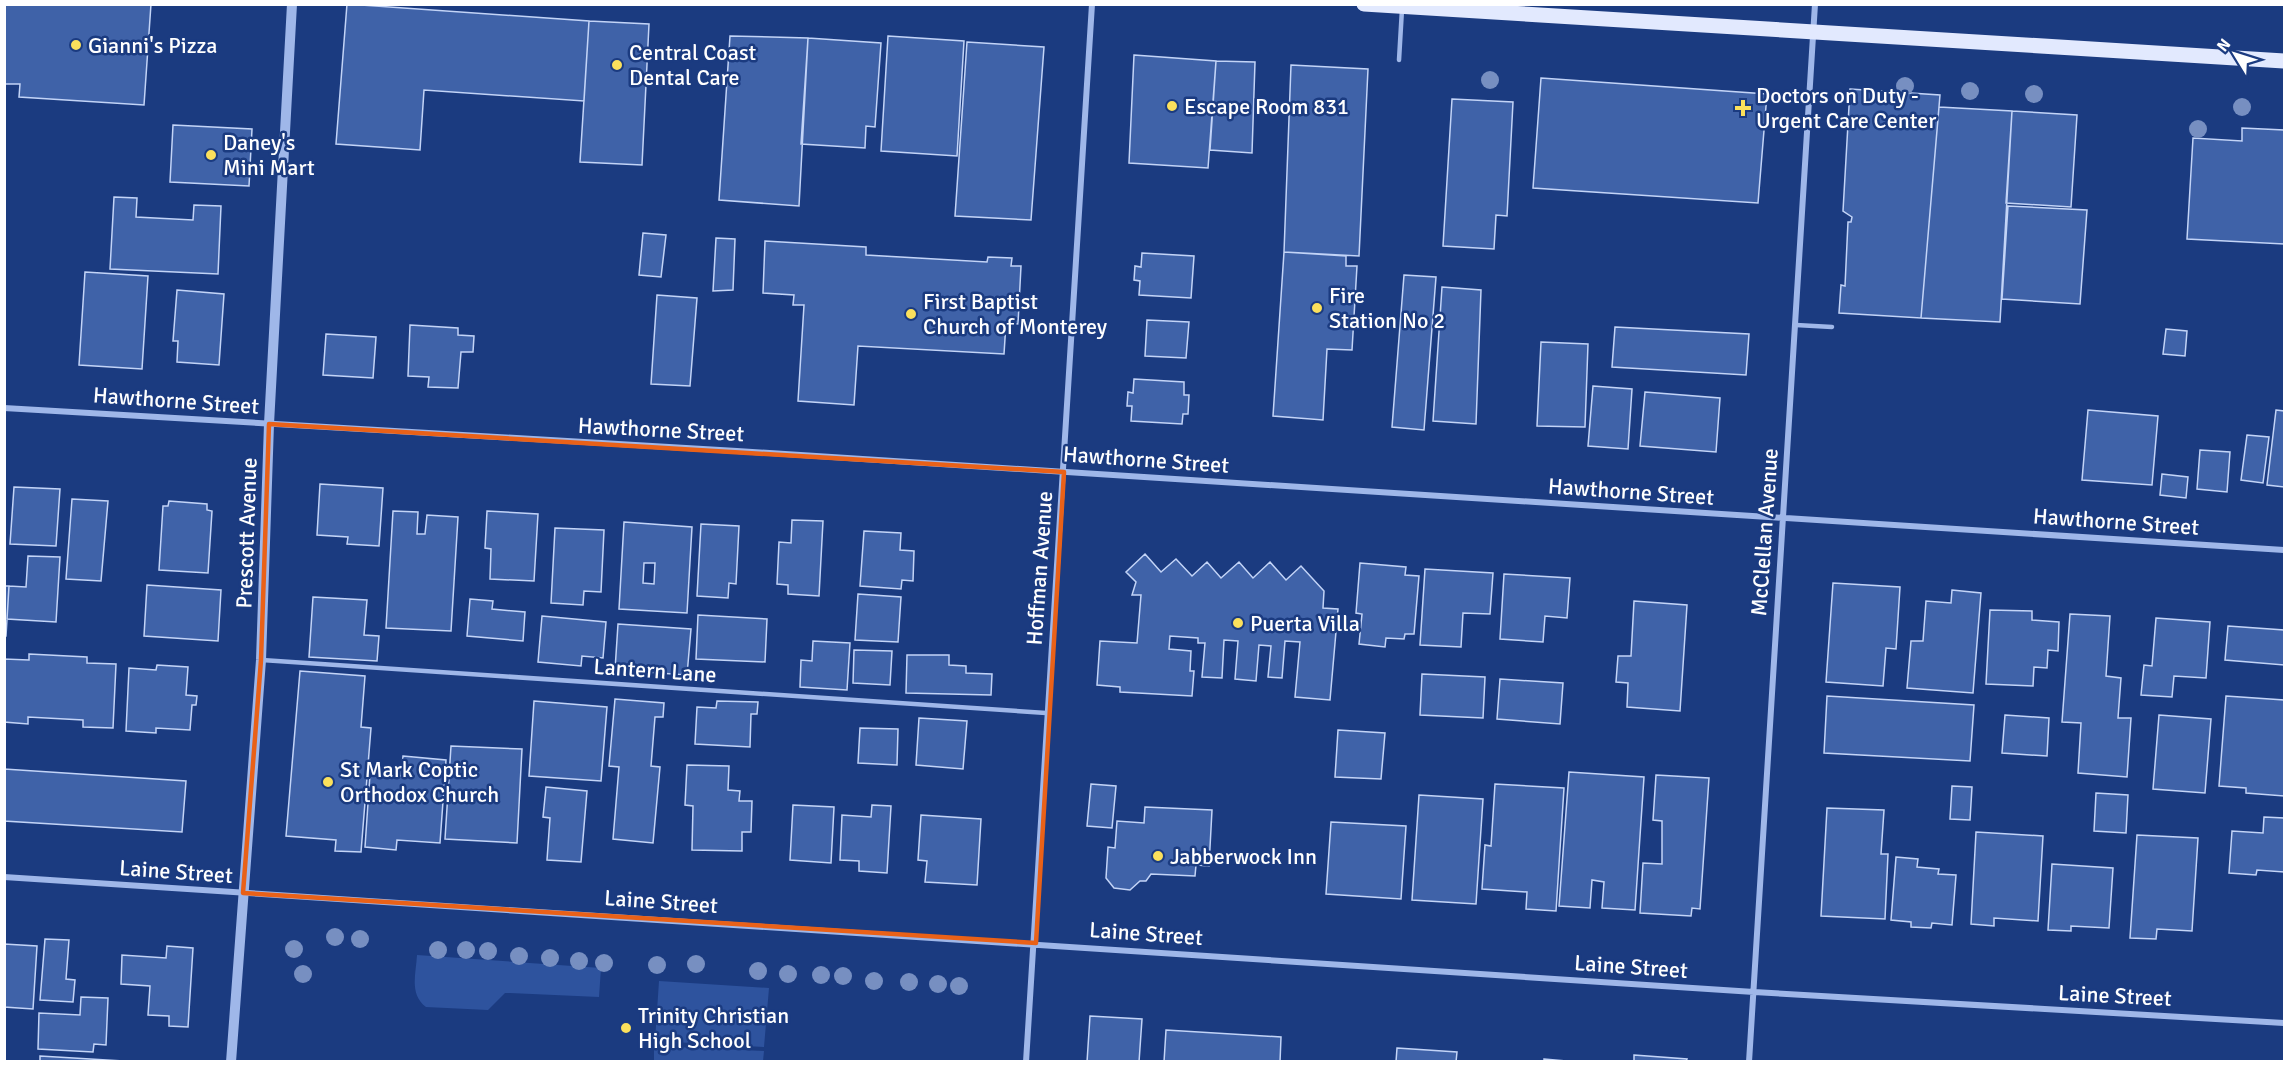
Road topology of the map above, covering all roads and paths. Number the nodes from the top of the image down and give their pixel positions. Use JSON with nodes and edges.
{"nodes":[{"id":1,"x":292,"y":4,"type":"edge"},
{"id":2,"x":1092,"y":4,"type":"edge"},
{"id":3,"x":1364,"y":4,"type":"edge"},
{"id":4,"x":1815,"y":4,"type":"edge"},
{"id":5,"x":1402,"y":7,"type":"junction"},
{"id":6,"x":1813,"y":33,"type":"junction"},
{"id":7,"x":1399,"y":60,"type":"dead end"},
{"id":8,"x":2284,"y":61,"type":"edge"},
{"id":9,"x":1796,"y":325,"type":"junction"},
{"id":10,"x":1832,"y":327,"type":"dead end"},
{"id":11,"x":4,"y":408,"type":"edge"},
{"id":12,"x":269,"y":424,"type":"junction"},
{"id":13,"x":1064,"y":472,"type":"junction"},
{"id":14,"x":1783,"y":519,"type":"junction"},
{"id":15,"x":2284,"y":550,"type":"edge"},
{"id":16,"x":261,"y":660,"type":"junction"},
{"id":17,"x":1046,"y":713,"type":"junction"},
{"id":18,"x":4,"y":877,"type":"edge"},
{"id":19,"x":243,"y":893,"type":"junction"},
{"id":20,"x":1036,"y":943,"type":"junction"},
{"id":21,"x":1754,"y":992,"type":"junction"},
{"id":22,"x":2284,"y":1023,"type":"edge"},
{"id":23,"x":231,"y":1062,"type":"edge"},
{"id":24,"x":1026,"y":1062,"type":"edge"},
{"id":25,"x":1749,"y":1062,"type":"edge"}],
"edges":[{"from":1,"to":12,"type":"street","name":"Prescott Avenue"},
{"from":2,"to":13,"type":"street","name":"Hoffman Avenue"},
{"from":3,"to":5,"type":"main road"},
{"from":4,"to":6,"type":"street","name":"McClellan Avenue"},
{"from":5,"to":6,"type":"main road"},
{"from":5,"to":7,"type":"lane"},
{"from":6,"to":8,"type":"main road"},
{"from":6,"to":9,"type":"street","name":"McClellan Avenue"},
{"from":9,"to":10,"type":"lane"},
{"from":9,"to":14,"type":"street","name":"McClellan Avenue"},
{"from":11,"to":12,"type":"street","name":"Hawthorne Street"},
{"from":12,"to":13,"type":"street","name":"Hawthorne Street"},
{"from":12,"to":16,"type":"street","name":"Prescott Avenue"},
{"from":13,"to":14,"type":"street","name":"Hawthorne Street"},
{"from":13,"to":17,"type":"street","name":"Hoffman Avenue"},
{"from":14,"to":15,"type":"street","name":"Hawthorne Street"},
{"from":14,"to":21,"type":"street","name":"McClellan Avenue"},
{"from":16,"to":17,"type":"lane","name":"Lantern Lane"},
{"from":16,"to":19,"type":"street","name":"Prescott Avenue"},
{"from":17,"to":20,"type":"street","name":"Hoffman Avenue"},
{"from":18,"to":19,"type":"street","name":"Laine Street"},
{"from":19,"to":20,"type":"street","name":"Laine Street"},
{"from":19,"to":23,"type":"street","name":"Prescott Avenue"},
{"from":20,"to":21,"type":"street","name":"Laine Street"},
{"from":20,"to":24,"type":"street","name":"Hoffman Avenue"},
{"from":21,"to":22,"type":"street","name":"Laine Street"},
{"from":21,"to":25,"type":"street","name":"McClellan Avenue"}]}
